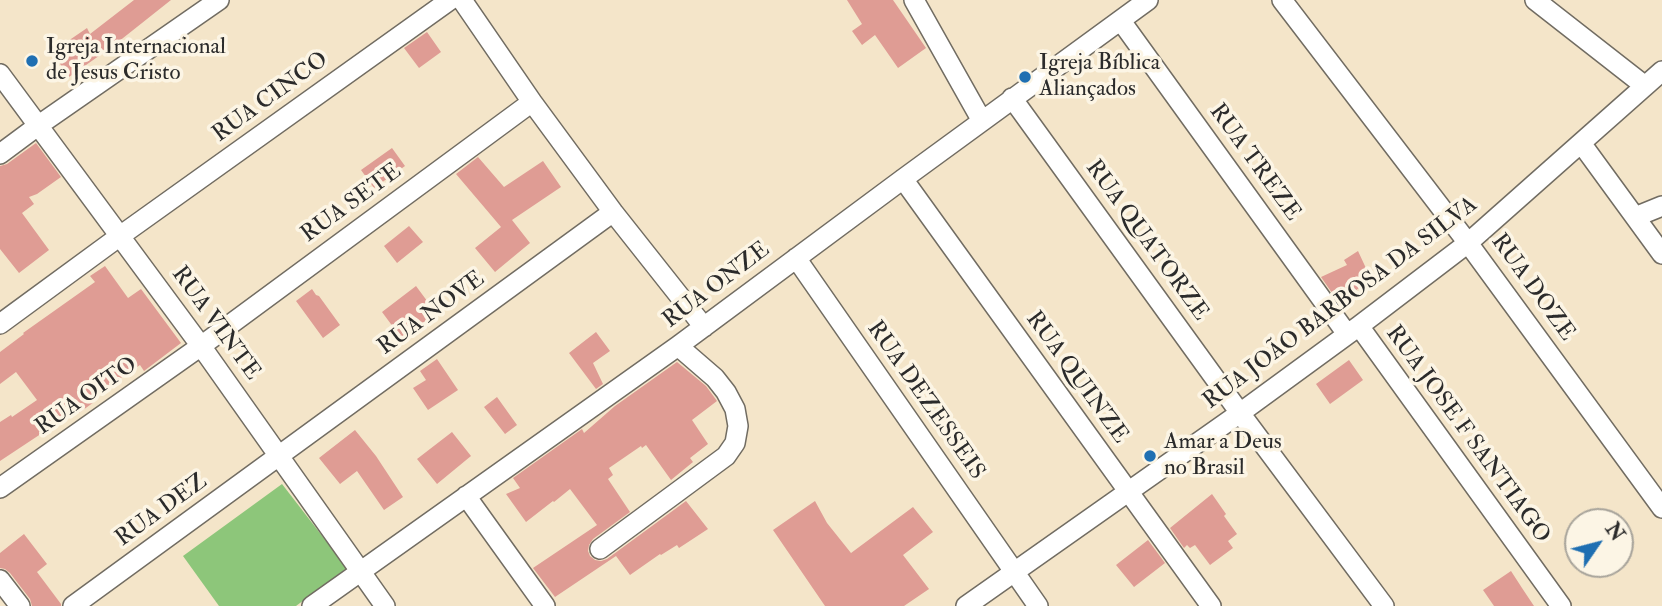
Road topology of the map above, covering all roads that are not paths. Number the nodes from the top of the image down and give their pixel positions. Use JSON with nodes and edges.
{"nodes":[{"id":1,"x":219,"y":0,"type":"edge"},
{"id":2,"x":450,"y":0,"type":"edge"},
{"id":3,"x":462,"y":0,"type":"edge"},
{"id":4,"x":914,"y":0,"type":"edge"},
{"id":5,"x":1148,"y":0,"type":"edge"},
{"id":6,"x":1282,"y":0,"type":"edge"},
{"id":7,"x":1535,"y":0,"type":"edge"},
{"id":8,"x":1121,"y":21,"type":"junction"},
{"id":9,"x":1662,"y":71,"type":"edge"},
{"id":10,"x":0,"y":74,"type":"edge"},
{"id":11,"x":1645,"y":86,"type":"junction"},
{"id":12,"x":1012,"y":99,"type":"junction"},
{"id":13,"x":532,"y":102,"type":"junction"},
{"id":14,"x":982,"y":121,"type":"junction"},
{"id":15,"x":39,"y":125,"type":"junction"},
{"id":16,"x":1580,"y":143,"type":"junction"},
{"id":17,"x":0,"y":154,"type":"edge"},
{"id":18,"x":903,"y":179,"type":"junction"},
{"id":19,"x":1662,"y":206,"type":"edge"},
{"id":20,"x":613,"y":212,"type":"junction"},
{"id":21,"x":1635,"y":217,"type":"junction"},
{"id":22,"x":120,"y":236,"type":"junction"},
{"id":23,"x":1468,"y":243,"type":"junction"},
{"id":24,"x":1662,"y":254,"type":"edge"},
{"id":25,"x":796,"y":258,"type":"junction"},
{"id":26,"x":0,"y":324,"type":"edge"},
{"id":27,"x":704,"y":327,"type":"junction"},
{"id":28,"x":1353,"y":330,"type":"junction"},
{"id":29,"x":201,"y":346,"type":"junction"},
{"id":30,"x":678,"y":346,"type":"junction"},
{"id":31,"x":1240,"y":413,"type":"junction"},
{"id":32,"x":280,"y":456,"type":"junction"},
{"id":33,"x":0,"y":488,"type":"edge"},
{"id":34,"x":1128,"y":492,"type":"junction"},
{"id":35,"x":467,"y":496,"type":"junction"},
{"id":36,"x":1662,"y":508,"type":"edge"},
{"id":37,"x":600,"y":549,"type":"dead end"},
{"id":38,"x":360,"y":570,"type":"junction"},
{"id":39,"x":1014,"y":572,"type":"junction"},
{"id":40,"x":0,"y":580,"type":"edge"},
{"id":41,"x":20,"y":606,"type":"edge"},
{"id":42,"x":73,"y":606,"type":"edge"},
{"id":43,"x":312,"y":606,"type":"edge"},
{"id":44,"x":385,"y":606,"type":"edge"},
{"id":45,"x":545,"y":606,"type":"edge"},
{"id":46,"x":966,"y":606,"type":"edge"},
{"id":47,"x":1038,"y":606,"type":"edge"},
{"id":48,"x":1211,"y":606,"type":"edge"},
{"id":49,"x":1384,"y":606,"type":"edge"},
{"id":50,"x":1561,"y":606,"type":"edge"}],
"edges":[{"from":1,"to":15,"type":"street"},
{"from":2,"to":22,"type":"street","name":"RUA CINCO"},
{"from":3,"to":13,"type":"street"},
{"from":4,"to":14,"type":"street"},
{"from":5,"to":8,"type":"street","name":"RUA ONZE"},
{"from":6,"to":23,"type":"street","name":"RUA DOZE"},
{"from":7,"to":11,"type":"street"},
{"from":8,"to":12,"type":"street","name":"RUA ONZE"},
{"from":8,"to":28,"type":"street","name":"RUA TREZE"},
{"from":9,"to":11,"type":"street","name":"RUA JOÃO BARBOSA DA SILVA"},
{"from":10,"to":15,"type":"street","name":"RUA VINTE"},
{"from":11,"to":16,"type":"street","name":"RUA JOÃO BARBOSA DA SILVA"},
{"from":12,"to":14,"type":"street","name":"RUA ONZE"},
{"from":12,"to":31,"type":"street","name":"RUA QUATORZE"},
{"from":13,"to":20,"type":"street"},
{"from":13,"to":29,"type":"street","name":"RUA SETE"},
{"from":14,"to":18,"type":"street","name":"RUA ONZE"},
{"from":15,"to":17,"type":"street"},
{"from":15,"to":22,"type":"street","name":"RUA VINTE"},
{"from":16,"to":21,"type":"street"},
{"from":16,"to":23,"type":"street","name":"RUA JOÃO BARBOSA DA SILVA"},
{"from":18,"to":25,"type":"street","name":"RUA ONZE"},
{"from":18,"to":34,"type":"street","name":"RUA QUINZE"},
{"from":19,"to":21,"type":"street"},
{"from":20,"to":27,"type":"street"},
{"from":20,"to":32,"type":"street","name":"RUA NOVE"},
{"from":21,"to":24,"type":"street"},
{"from":22,"to":26,"type":"street","name":"RUA CINCO"},
{"from":22,"to":29,"type":"street","name":"RUA VINTE"},
{"from":23,"to":28,"type":"street","name":"RUA JOÃO BARBOSA DA SILVA"},
{"from":23,"to":36,"type":"street","name":"RUA DOZE"},
{"from":25,"to":27,"type":"street","name":"RUA ONZE"},
{"from":25,"to":39,"type":"street","name":"RUA DEZESSEIS"},
{"from":27,"to":30,"type":"street","name":"RUA ONZE"},
{"from":28,"to":31,"type":"street","name":"RUA JOÃO BARBOSA DA SILVA"},
{"from":28,"to":50,"type":"street","name":"RUA JOSE F SANTIAGO"},
{"from":29,"to":32,"type":"street","name":"RUA VINTE"},
{"from":29,"to":33,"type":"street","name":"RUA OITO"},
{"from":30,"to":35,"type":"street","name":"RUA ONZE"},
{"from":30,"to":37,"type":"street"},
{"from":31,"to":34,"type":"street","name":"RUA JOÃO BARBOSA DA SILVA"},
{"from":31,"to":49,"type":"street","name":"RUA QUATORZE"},
{"from":32,"to":38,"type":"street","name":"RUA VINTE"},
{"from":32,"to":42,"type":"street","name":"RUA DEZ"},
{"from":34,"to":39,"type":"street","name":"RUA JOÃO BARBOSA DA SILVA"},
{"from":34,"to":48,"type":"street","name":"RUA QUINZE"},
{"from":35,"to":38,"type":"street","name":"RUA ONZE"},
{"from":35,"to":45,"type":"street"},
{"from":38,"to":43,"type":"street","name":"RUA ONZE"},
{"from":38,"to":44,"type":"street","name":"RUA VINTE"},
{"from":39,"to":46,"type":"street","name":"RUA JOÃO BARBOSA DA SILVA"},
{"from":39,"to":47,"type":"street","name":"RUA DEZESSEIS"},
{"from":40,"to":41,"type":"street"}]}
